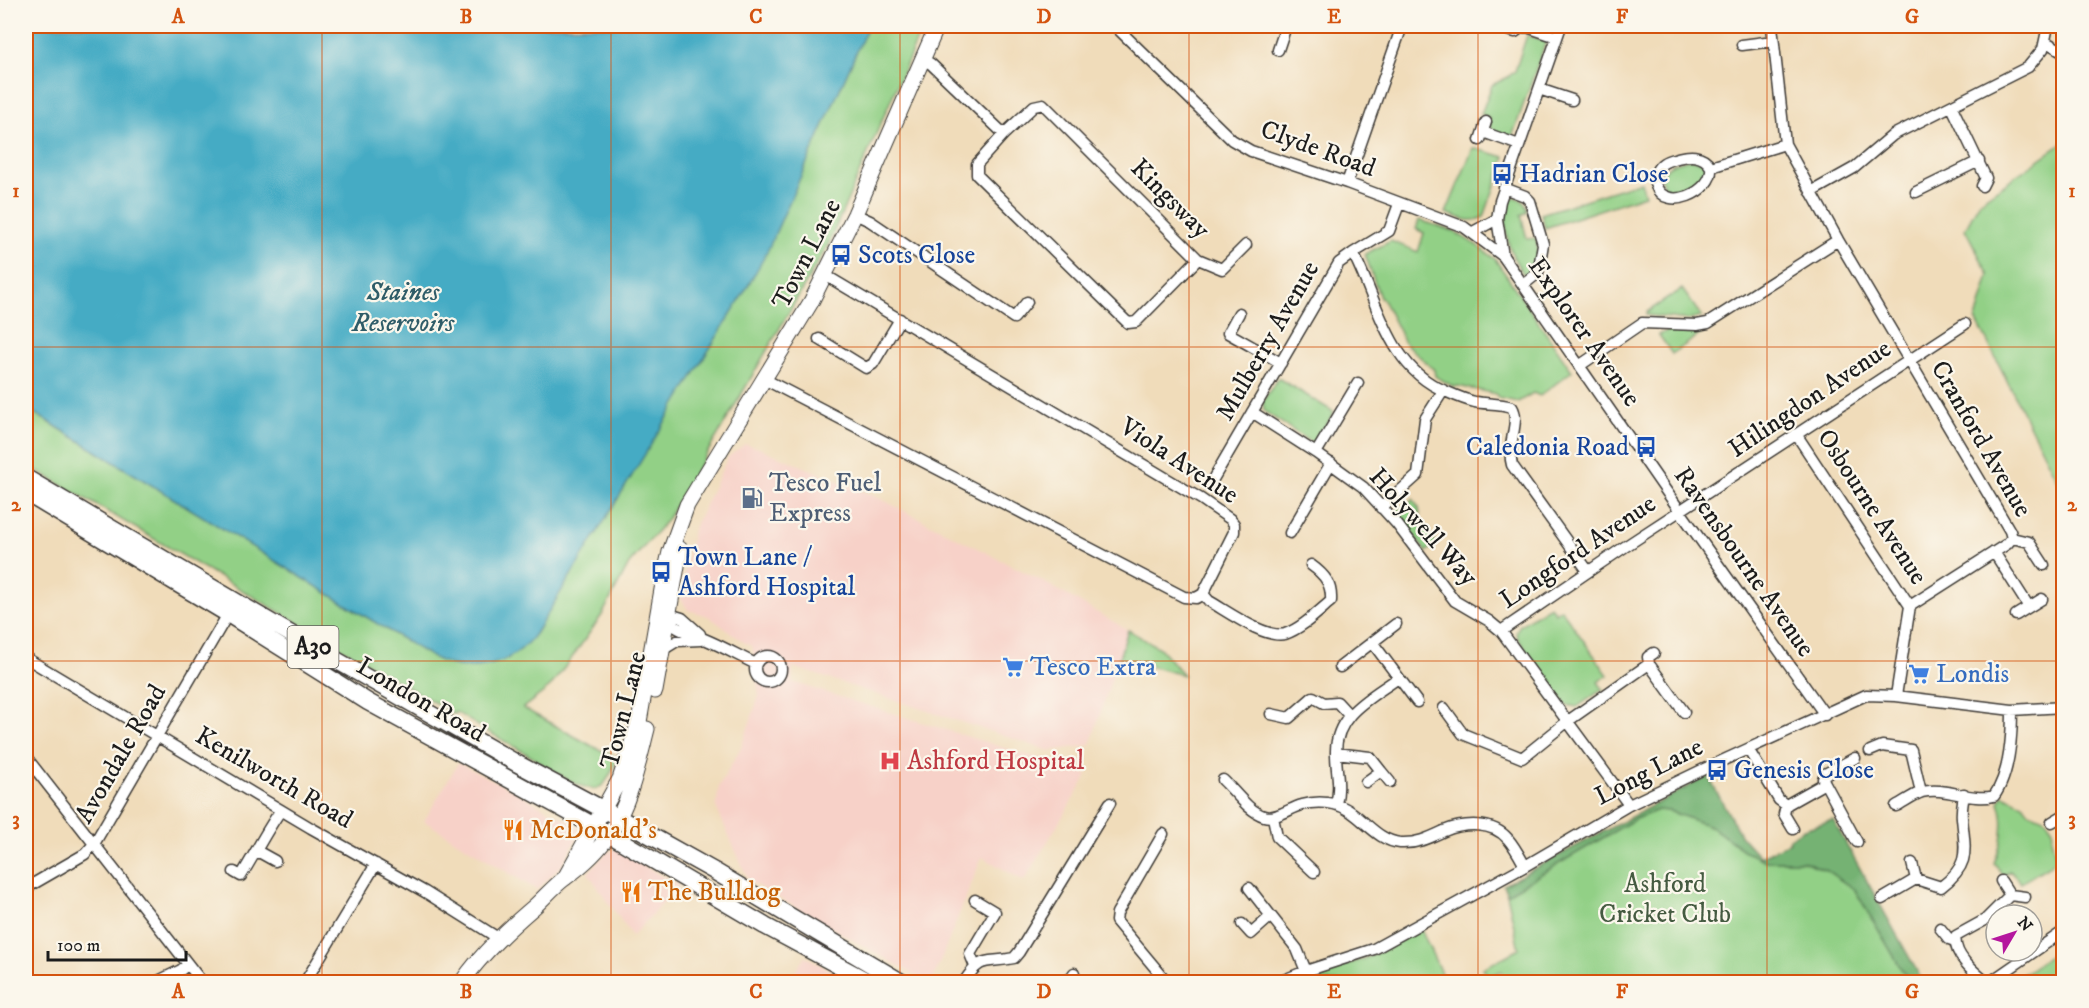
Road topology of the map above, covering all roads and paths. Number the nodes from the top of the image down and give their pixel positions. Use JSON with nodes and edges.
{"nodes":[{"id":1,"x":937,"y":26,"type":"edge"},
{"id":2,"x":1286,"y":26,"type":"edge"},
{"id":3,"x":1402,"y":26,"type":"edge"},
{"id":4,"x":1492,"y":26,"type":"edge"},
{"id":5,"x":1524,"y":26,"type":"edge"},
{"id":6,"x":1561,"y":26,"type":"edge"},
{"id":7,"x":1772,"y":26,"type":"edge"},
{"id":8,"x":2048,"y":26,"type":"edge"},
{"id":9,"x":1121,"y":27,"type":"edge"},
{"id":10,"x":1557,"y":37,"type":"junction"},
{"id":11,"x":1773,"y":41,"type":"junction"},
{"id":12,"x":2046,"y":42,"type":"junction"},
{"id":13,"x":1742,"y":45,"type":"dead end"},
{"id":14,"x":1278,"y":50,"type":"dead end"},
{"id":15,"x":2064,"y":52,"type":"edge"},
{"id":16,"x":922,"y":59,"type":"junction"},
{"id":17,"x":1539,"y":89,"type":"junction"},
{"id":18,"x":1572,"y":100,"type":"dead end"},
{"id":19,"x":1952,"y":107,"type":"junction"},
{"id":20,"x":1483,"y":131,"type":"dead end"},
{"id":21,"x":1004,"y":134,"type":"junction"},
{"id":22,"x":1785,"y":144,"type":"junction"},
{"id":23,"x":1519,"y":145,"type":"junction"},
{"id":24,"x":1979,"y":161,"type":"junction"},
{"id":25,"x":1711,"y":167,"type":"junction"},
{"id":26,"x":1347,"y":183,"type":"junction"},
{"id":27,"x":1931,"y":184,"type":"junction"},
{"id":28,"x":1982,"y":186,"type":"dead end"},
{"id":29,"x":1504,"y":188,"type":"junction"},
{"id":30,"x":1811,"y":192,"type":"junction"},
{"id":31,"x":1916,"y":192,"type":"dead end"},
{"id":32,"x":1937,"y":196,"type":"dead end"},
{"id":33,"x":1399,"y":204,"type":"junction"},
{"id":34,"x":855,"y":214,"type":"junction"},
{"id":35,"x":1497,"y":219,"type":"junction"},
{"id":36,"x":1473,"y":232,"type":"junction"},
{"id":37,"x":1838,"y":240,"type":"junction"},
{"id":38,"x":1246,"y":245,"type":"dead end"},
{"id":39,"x":1353,"y":252,"type":"junction"},
{"id":40,"x":1503,"y":256,"type":"junction"},
{"id":41,"x":1198,"y":259,"type":"junction"},
{"id":42,"x":825,"y":274,"type":"junction"},
{"id":43,"x":1523,"y":285,"type":"junction"},
{"id":44,"x":1027,"y":302,"type":"dead end"},
{"id":45,"x":1239,"y":313,"type":"dead end"},
{"id":46,"x":900,"y":319,"type":"junction"},
{"id":47,"x":1965,"y":324,"type":"dead end"},
{"id":48,"x":819,"y":339,"type":"dead end"},
{"id":49,"x":1910,"y":360,"type":"junction"},
{"id":50,"x":1281,"y":363,"type":"junction"},
{"id":51,"x":1579,"y":366,"type":"junction"},
{"id":52,"x":764,"y":379,"type":"junction"},
{"id":53,"x":1358,"y":382,"type":"dead end"},
{"id":54,"x":1443,"y":391,"type":"junction"},
{"id":55,"x":1252,"y":412,"type":"junction"},
{"id":56,"x":1628,"y":434,"type":"joint"},
{"id":57,"x":1796,"y":434,"type":"junction"},
{"id":58,"x":1316,"y":453,"type":"junction"},
{"id":59,"x":1331,"y":463,"type":"junction"},
{"id":60,"x":26,"y":478,"type":"edge"},
{"id":61,"x":1209,"y":486,"type":"dead end"},
{"id":62,"x":26,"y":493,"type":"edge"},
{"id":63,"x":1381,"y":507,"type":"junction"},
{"id":64,"x":1680,"y":511,"type":"junction"},
{"id":65,"x":1290,"y":533,"type":"dead end"},
{"id":66,"x":2012,"y":538,"type":"junction"},
{"id":67,"x":1994,"y":552,"type":"junction"},
{"id":68,"x":1311,"y":565,"type":"dead end"},
{"id":69,"x":2044,"y":565,"type":"dead end"},
{"id":70,"x":1588,"y":571,"type":"junction"},
{"id":71,"x":1203,"y":594,"type":"junction"},
{"id":72,"x":2042,"y":599,"type":"dead end"},
{"id":73,"x":1331,"y":601,"type":"junction"},
{"id":74,"x":1910,"y":606,"type":"junction"},
{"id":75,"x":2029,"y":607,"type":"junction"},
{"id":76,"x":1339,"y":610,"type":"dead end"},
{"id":77,"x":228,"y":614,"type":"junction"},
{"id":78,"x":2016,"y":615,"type":"dead end"},
{"id":79,"x":666,"y":616,"type":"junction"},
{"id":80,"x":1396,"y":624,"type":"dead end"},
{"id":81,"x":1501,"y":631,"type":"junction"},
{"id":82,"x":707,"y":640,"type":"junction"},
{"id":83,"x":1372,"y":642,"type":"junction"},
{"id":84,"x":664,"y":649,"type":"junction"},
{"id":85,"x":1654,"y":652,"type":"dead end"},
{"id":86,"x":26,"y":658,"type":"edge"},
{"id":87,"x":756,"y":664,"type":"dead end"},
{"id":88,"x":1649,"y":664,"type":"junction"},
{"id":89,"x":1340,"y":667,"type":"dead end"},
{"id":90,"x":1398,"y":678,"type":"junction"},
{"id":91,"x":1896,"y":696,"type":"junction"},
{"id":92,"x":1417,"y":702,"type":"dead end"},
{"id":93,"x":2064,"y":707,"type":"edge"},
{"id":94,"x":1444,"y":708,"type":"dead end"},
{"id":95,"x":2012,"y":710,"type":"junction"},
{"id":96,"x":1684,"y":711,"type":"dead end"},
{"id":97,"x":1271,"y":714,"type":"dead end"},
{"id":98,"x":1349,"y":715,"type":"junction"},
{"id":99,"x":1825,"y":715,"type":"junction"},
{"id":100,"x":1568,"y":721,"type":"junction"},
{"id":101,"x":157,"y":736,"type":"junction"},
{"id":102,"x":1919,"y":741,"type":"dead end"},
{"id":103,"x":1748,"y":749,"type":"junction"},
{"id":104,"x":1911,"y":750,"type":"junction"},
{"id":105,"x":1870,"y":751,"type":"dead end"},
{"id":106,"x":1336,"y":753,"type":"junction"},
{"id":107,"x":26,"y":757,"type":"edge"},
{"id":108,"x":1855,"y":758,"type":"dead end"},
{"id":109,"x":29,"y":769,"type":"edge"},
{"id":110,"x":1381,"y":771,"type":"junction"},
{"id":111,"x":1223,"y":780,"type":"dead end"},
{"id":112,"x":1366,"y":782,"type":"dead end"},
{"id":113,"x":1390,"y":782,"type":"dead end"},
{"id":114,"x":1825,"y":783,"type":"junction"},
{"id":115,"x":1921,"y":792,"type":"junction"},
{"id":116,"x":1964,"y":794,"type":"junction"},
{"id":117,"x":1110,"y":803,"type":"dead end"},
{"id":118,"x":1336,"y":804,"type":"junction"},
{"id":119,"x":1786,"y":805,"type":"junction"},
{"id":120,"x":1629,"y":806,"type":"junction"},
{"id":121,"x":1896,"y":806,"type":"dead end"},
{"id":122,"x":603,"y":809,"type":"junction"},
{"id":123,"x":281,"y":810,"type":"junction"},
{"id":124,"x":2064,"y":815,"type":"edge"},
{"id":125,"x":1273,"y":817,"type":"junction"},
{"id":126,"x":619,"y":818,"type":"junction"},
{"id":127,"x":2052,"y":822,"type":"dead end"},
{"id":128,"x":593,"y":826,"type":"junction"},
{"id":129,"x":1793,"y":828,"type":"dead end"},
{"id":130,"x":609,"y":834,"type":"junction"},
{"id":131,"x":1163,"y":834,"type":"dead end"},
{"id":132,"x":1857,"y":842,"type":"dead end"},
{"id":133,"x":94,"y":844,"type":"junction"},
{"id":134,"x":257,"y":851,"type":"junction"},
{"id":135,"x":275,"y":861,"type":"dead end"},
{"id":136,"x":1912,"y":863,"type":"dead end"},
{"id":137,"x":376,"y":864,"type":"junction"},
{"id":138,"x":1525,"y":866,"type":"junction"},
{"id":139,"x":234,"y":872,"type":"dead end"},
{"id":140,"x":1314,"y":872,"type":"dead end"},
{"id":141,"x":565,"y":878,"type":"junction"},
{"id":142,"x":1916,"y":879,"type":"junction"},
{"id":143,"x":2001,"y":881,"type":"dead end"},
{"id":144,"x":26,"y":888,"type":"edge"},
{"id":145,"x":1248,"y":888,"type":"dead end"},
{"id":146,"x":2010,"y":895,"type":"junction"},
{"id":147,"x":2025,"y":897,"type":"dead end"},
{"id":148,"x":1882,"y":899,"type":"dead end"},
{"id":149,"x":975,"y":900,"type":"dead end"},
{"id":150,"x":1270,"y":917,"type":"junction"},
{"id":151,"x":1242,"y":924,"type":"dead end"},
{"id":152,"x":1940,"y":928,"type":"dead end"},
{"id":153,"x":2064,"y":931,"type":"edge"},
{"id":154,"x":498,"y":938,"type":"junction"},
{"id":155,"x":1954,"y":941,"type":"junction"},
{"id":156,"x":188,"y":964,"type":"junction"},
{"id":157,"x":975,"y":966,"type":"junction"},
{"id":158,"x":1306,"y":971,"type":"junction"},
{"id":159,"x":156,"y":982,"type":"edge"},
{"id":160,"x":202,"y":982,"type":"edge"},
{"id":161,"x":305,"y":982,"type":"edge"},
{"id":162,"x":462,"y":982,"type":"edge"},
{"id":163,"x":869,"y":982,"type":"edge"},
{"id":164,"x":901,"y":982,"type":"edge"},
{"id":165,"x":964,"y":982,"type":"edge"},
{"id":166,"x":1167,"y":982,"type":"edge"},
{"id":167,"x":1279,"y":982,"type":"edge"},
{"id":168,"x":1988,"y":982,"type":"edge"}],
"edges":[{"from":1,"to":16,"type":"main road","name":"Town Lane"},
{"from":2,"to":14,"type":"street"},
{"from":3,"to":26,"type":"street"},
{"from":4,"to":5,"type":"street"},
{"from":5,"to":10,"type":"street"},
{"from":6,"to":10,"type":"street"},
{"from":7,"to":11,"type":"street"},
{"from":8,"to":12,"type":"street"},
{"from":9,"to":26,"type":"street","name":"Clyde Road"},
{"from":10,"to":17,"type":"street"},
{"from":11,"to":13,"type":"street"},
{"from":11,"to":22,"type":"street"},
{"from":12,"to":15,"type":"street"},
{"from":12,"to":19,"type":"street"},
{"from":16,"to":21,"type":"street"},
{"from":16,"to":34,"type":"main road","name":"Town Lane"},
{"from":17,"to":18,"type":"street"},
{"from":17,"to":23,"type":"street"},
{"from":19,"to":24,"type":"street"},
{"from":19,"to":30,"type":"street"},
{"from":20,"to":23,"type":"street"},
{"from":21,"to":41,"type":"street","name":"Kingsway"},
{"from":21,"to":41,"type":"street","name":"Kingsway"},
{"from":22,"to":25,"type":"street"},
{"from":22,"to":30,"type":"street","name":"Cranford Avenue"},
{"from":23,"to":29,"type":"street"},
{"from":24,"to":27,"type":"street"},
{"from":24,"to":28,"type":"street"},
{"from":25,"to":25,"type":"street"},
{"from":26,"to":33,"type":"street","name":"Clyde Road"},
{"from":27,"to":31,"type":"street"},
{"from":27,"to":32,"type":"street"},
{"from":29,"to":35,"type":"street"},
{"from":29,"to":43,"type":"street"},
{"from":30,"to":37,"type":"street","name":"Cranford Avenue"},
{"from":33,"to":36,"type":"street","name":"Clyde Road"},
{"from":33,"to":39,"type":"street","name":"Mulberry Avenue"},
{"from":34,"to":42,"type":"main road","name":"Town Lane"},
{"from":34,"to":44,"type":"street"},
{"from":35,"to":36,"type":"street"},
{"from":35,"to":40,"type":"street"},
{"from":36,"to":40,"type":"street","name":"Clyde Road"},
{"from":37,"to":49,"type":"street","name":"Cranford Avenue"},
{"from":37,"to":51,"type":"street"},
{"from":38,"to":41,"type":"street"},
{"from":39,"to":50,"type":"street","name":"Mulberry Avenue"},
{"from":39,"to":54,"type":"street"},
{"from":40,"to":43,"type":"street","name":"Explorer Avenue"},
{"from":42,"to":46,"type":"street","name":"Viola Avenue"},
{"from":42,"to":52,"type":"main road","name":"Town Lane"},
{"from":43,"to":51,"type":"street","name":"Explorer Avenue"},
{"from":45,"to":50,"type":"street"},
{"from":46,"to":48,"type":"street"},
{"from":46,"to":71,"type":"street","name":"Viola Avenue"},
{"from":47,"to":49,"type":"street","name":"Hilingdon Avenue"},
{"from":49,"to":57,"type":"street","name":"Hilingdon Avenue"},
{"from":49,"to":66,"type":"street","name":"Cranford Avenue"},
{"from":50,"to":55,"type":"street","name":"Mulberry Avenue"},
{"from":51,"to":56,"type":"street","name":"Explorer Avenue"},
{"from":52,"to":71,"type":"street"},
{"from":52,"to":79,"type":"main road","name":"Town Lane"},
{"from":53,"to":58,"type":"street"},
{"from":54,"to":63,"type":"street"},
{"from":54,"to":70,"type":"street"},
{"from":55,"to":58,"type":"street","name":"Holywell Way"},
{"from":55,"to":61,"type":"street","name":"Mulberry Avenue"},
{"from":56,"to":64,"type":"street","name":"Ravensbourne Avenue"},
{"from":57,"to":64,"type":"street","name":"Hilingdon Avenue"},
{"from":57,"to":74,"type":"street","name":"Osbourne Avenue"},
{"from":58,"to":59,"type":"street","name":"Holywell Way"},
{"from":59,"to":63,"type":"street","name":"Holywell Way"},
{"from":59,"to":65,"type":"street"},
{"from":60,"to":122,"type":"highway","number":"A30"},
{"from":62,"to":77,"type":"highway","name":"London Road","number":"A30"},
{"from":63,"to":81,"type":"street","name":"Holywell Way"},
{"from":64,"to":70,"type":"street","name":"Longford Avenue"},
{"from":64,"to":99,"type":"street","name":"Ravensbourne Avenue"},
{"from":66,"to":67,"type":"street","name":"Cranford Avenue"},
{"from":66,"to":69,"type":"street"},
{"from":67,"to":74,"type":"street","name":"Cranford Avenue"},
{"from":67,"to":75,"type":"street"},
{"from":68,"to":73,"type":"street"},
{"from":70,"to":81,"type":"street","name":"Longford Avenue"},
{"from":71,"to":73,"type":"street"},
{"from":72,"to":75,"type":"street"},
{"from":73,"to":76,"type":"street"},
{"from":74,"to":91,"type":"street"},
{"from":75,"to":78,"type":"street"},
{"from":77,"to":101,"type":"street","name":"Avondale Road"},
{"from":77,"to":128,"type":"highway","name":"London Road","number":"A30"},
{"from":79,"to":82,"type":"street"},
{"from":79,"to":84,"type":"main road","name":"Town Lane"},
{"from":79,"to":122,"type":"main road","name":"Town Lane"},
{"from":80,"to":83,"type":"street"},
{"from":81,"to":100,"type":"street","name":"Holywell Way"},
{"from":82,"to":84,"type":"street"},
{"from":82,"to":87,"type":"street"},
{"from":83,"to":89,"type":"street"},
{"from":83,"to":90,"type":"street"},
{"from":84,"to":126,"type":"main road","name":"Town Lane"},
{"from":85,"to":88,"type":"street"},
{"from":86,"to":101,"type":"street","name":"Kenilworth Road"},
{"from":88,"to":96,"type":"street"},
{"from":88,"to":100,"type":"street"},
{"from":90,"to":92,"type":"street"},
{"from":90,"to":98,"type":"street"},
{"from":91,"to":95,"type":"street","name":"Long Lane"},
{"from":91,"to":99,"type":"street","name":"Long Lane"},
{"from":93,"to":95,"type":"street","name":"Long Lane"},
{"from":94,"to":100,"type":"street"},
{"from":95,"to":116,"type":"street"},
{"from":97,"to":98,"type":"street"},
{"from":98,"to":106,"type":"street"},
{"from":99,"to":103,"type":"street","name":"Long Lane"},
{"from":100,"to":120,"type":"street","name":"Holywell Way"},
{"from":101,"to":123,"type":"street","name":"Kenilworth Road"},
{"from":101,"to":133,"type":"street","name":"Avondale Road"},
{"from":102,"to":104,"type":"street"},
{"from":103,"to":119,"type":"street"},
{"from":103,"to":120,"type":"street","name":"Long Lane"},
{"from":104,"to":105,"type":"street"},
{"from":104,"to":115,"type":"street"},
{"from":106,"to":110,"type":"street"},
{"from":106,"to":118,"type":"street"},
{"from":107,"to":109,"type":"street"},
{"from":108,"to":114,"type":"street"},
{"from":109,"to":133,"type":"street"},
{"from":110,"to":112,"type":"street"},
{"from":110,"to":113,"type":"street"},
{"from":111,"to":125,"type":"street"},
{"from":114,"to":119,"type":"street"},
{"from":114,"to":132,"type":"street"},
{"from":115,"to":116,"type":"street"},
{"from":115,"to":121,"type":"street"},
{"from":116,"to":142,"type":"street"},
{"from":117,"to":157,"type":"street"},
{"from":118,"to":125,"type":"street"},
{"from":118,"to":138,"type":"street"},
{"from":119,"to":129,"type":"street"},
{"from":120,"to":138,"type":"street","name":"Long Lane"},
{"from":122,"to":126,"type":"highway","number":"A30"},
{"from":122,"to":128,"type":"main road","name":"Town Lane"},
{"from":123,"to":134,"type":"street"},
{"from":123,"to":137,"type":"street","name":"Kenilworth Road"},
{"from":124,"to":127,"type":"street"},
{"from":125,"to":140,"type":"street"},
{"from":126,"to":130,"type":"main road","name":"Town Lane"},
{"from":126,"to":164,"type":"highway","number":"A30"},
{"from":128,"to":130,"type":"highway","name":"London Road","number":"A30"},
{"from":128,"to":141,"type":"main road","name":"Town Lane"},
{"from":130,"to":141,"type":"main road","name":"Town Lane"},
{"from":130,"to":163,"type":"highway","number":"A30"},
{"from":131,"to":166,"type":"street"},
{"from":133,"to":144,"type":"street","name":"Avondale Road"},
{"from":133,"to":156,"type":"street"},
{"from":134,"to":135,"type":"street"},
{"from":134,"to":139,"type":"street"},
{"from":136,"to":142,"type":"street"},
{"from":137,"to":154,"type":"street","name":"Kenilworth Road"},
{"from":137,"to":161,"type":"street"},
{"from":138,"to":158,"type":"street","name":"Long Lane"},
{"from":141,"to":154,"type":"main road","name":"Town Lane"},
{"from":142,"to":148,"type":"street"},
{"from":143,"to":146,"type":"street"},
{"from":145,"to":150,"type":"street"},
{"from":146,"to":147,"type":"street"},
{"from":146,"to":155,"type":"street"},
{"from":149,"to":157,"type":"street"},
{"from":150,"to":151,"type":"street"},
{"from":150,"to":158,"type":"street"},
{"from":152,"to":155,"type":"street"},
{"from":153,"to":168,"type":"street"},
{"from":154,"to":162,"type":"main road","name":"Town Lane"},
{"from":155,"to":168,"type":"street"},
{"from":156,"to":159,"type":"street"},
{"from":156,"to":160,"type":"street"},
{"from":157,"to":165,"type":"street"},
{"from":158,"to":167,"type":"street","name":"Long Lane"}]}
